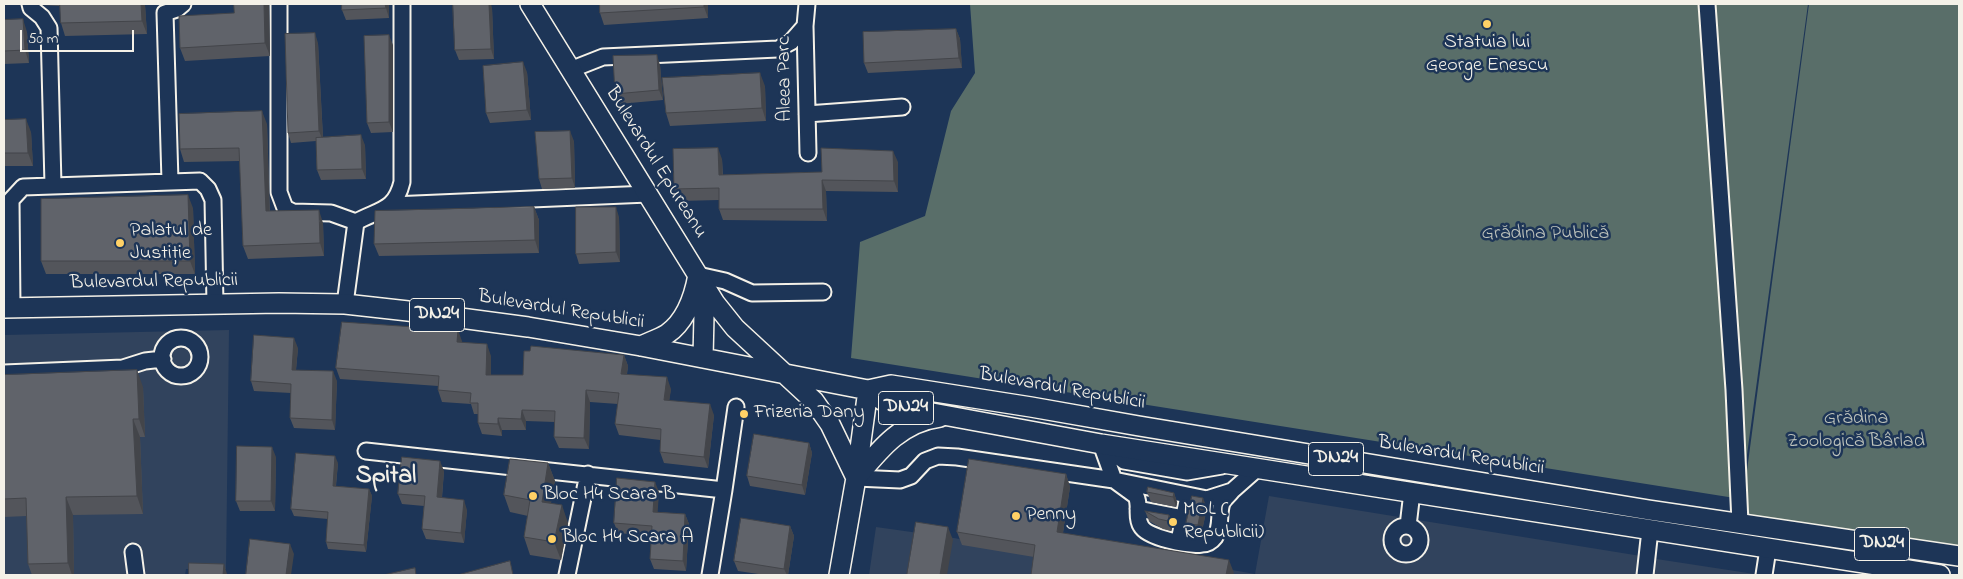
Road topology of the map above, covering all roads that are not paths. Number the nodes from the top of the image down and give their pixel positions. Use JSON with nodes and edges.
{"nodes":[{"id":1,"x":30,"y":4,"type":"edge"},
{"id":2,"x":183,"y":4,"type":"edge"},
{"id":3,"x":279,"y":4,"type":"edge"},
{"id":4,"x":402,"y":4,"type":"edge"},
{"id":5,"x":530,"y":4,"type":"edge"},
{"id":6,"x":807,"y":4,"type":"edge"},
{"id":7,"x":1707,"y":4,"type":"edge"},
{"id":8,"x":805,"y":26,"type":"junction"},
{"id":9,"x":570,"y":70,"type":"junction"},
{"id":10,"x":902,"y":108,"type":"dead end"},
{"id":11,"x":807,"y":114,"type":"junction"},
{"id":12,"x":808,"y":154,"type":"dead end"},
{"id":13,"x":170,"y":181,"type":"junction"},
{"id":14,"x":53,"y":185,"type":"junction"},
{"id":15,"x":648,"y":194,"type":"junction"},
{"id":16,"x":392,"y":205,"type":"junction"},
{"id":17,"x":356,"y":222,"type":"junction"},
{"id":18,"x":698,"y":275,"type":"junction"},
{"id":19,"x":823,"y":292,"type":"dead end"},
{"id":20,"x":216,"y":304,"type":"junction"},
{"id":21,"x":345,"y":304,"type":"junction"},
{"id":22,"x":8,"y":308,"type":"edge"},
{"id":23,"x":641,"y":346,"type":"junction"},
{"id":24,"x":703,"y":358,"type":"junction"},
{"id":25,"x":163,"y":359,"type":"dead end"},
{"id":26,"x":4,"y":373,"type":"edge"},
{"id":27,"x":786,"y":374,"type":"junction"},
{"id":28,"x":868,"y":390,"type":"junction"},
{"id":29,"x":736,"y":407,"type":"dead end"},
{"id":30,"x":949,"y":416,"type":"junction"},
{"id":31,"x":1101,"y":444,"type":"junction"},
{"id":32,"x":366,"y":451,"type":"dead end"},
{"id":33,"x":1258,"y":468,"type":"junction"},
{"id":34,"x":588,"y":474,"type":"junction"},
{"id":35,"x":856,"y":478,"type":"junction"},
{"id":36,"x":1114,"y":480,"type":"junction"},
{"id":37,"x":724,"y":490,"type":"junction"},
{"id":38,"x":1232,"y":491,"type":"junction"},
{"id":39,"x":1412,"y":492,"type":"junction"},
{"id":40,"x":1188,"y":496,"type":"junction"},
{"id":41,"x":1138,"y":509,"type":"junction"},
{"id":42,"x":1184,"y":518,"type":"junction"},
{"id":43,"x":1740,"y":523,"type":"junction"},
{"id":44,"x":1408,"y":526,"type":"dead end"},
{"id":45,"x":1650,"y":530,"type":"junction"},
{"id":46,"x":1179,"y":541,"type":"junction"},
{"id":47,"x":1768,"y":549,"type":"junction"},
{"id":48,"x":133,"y":552,"type":"dead end"},
{"id":49,"x":1959,"y":556,"type":"edge"},
{"id":50,"x":136,"y":575,"type":"edge"},
{"id":51,"x":567,"y":575,"type":"edge"},
{"id":52,"x":710,"y":575,"type":"edge"},
{"id":53,"x":839,"y":575,"type":"edge"},
{"id":54,"x":1645,"y":575,"type":"edge"},
{"id":55,"x":1764,"y":575,"type":"edge"},
{"id":56,"x":1940,"y":575,"type":"edge"}],
"edges":[{"from":1,"to":14,"type":"street"},
{"from":2,"to":13,"type":"street"},
{"from":3,"to":17,"type":"street"},
{"from":4,"to":16,"type":"street"},
{"from":5,"to":9,"type":"main road","name":"Bulevardul Epureanu"},
{"from":6,"to":8,"type":"street","name":"Aleea Parc"},
{"from":7,"to":43,"type":"street"},
{"from":8,"to":9,"type":"street"},
{"from":8,"to":11,"type":"street","name":"Aleea Parc"},
{"from":9,"to":15,"type":"main road","name":"Bulevardul Epureanu"},
{"from":10,"to":11,"type":"street"},
{"from":11,"to":12,"type":"street","name":"Aleea Parc"},
{"from":13,"to":14,"type":"street"},
{"from":13,"to":20,"type":"street"},
{"from":14,"to":22,"type":"street"},
{"from":15,"to":16,"type":"street"},
{"from":15,"to":18,"type":"main road","name":"Bulevardul Epureanu"},
{"from":16,"to":17,"type":"street"},
{"from":17,"to":21,"type":"street"},
{"from":18,"to":19,"type":"street"},
{"from":18,"to":23,"type":"main road"},
{"from":18,"to":24,"type":"main road","name":"Bulevardul Epureanu"},
{"from":18,"to":27,"type":"main road"},
{"from":20,"to":21,"type":"main road","name":"Bulevardul Republicii","number":"DN24"},
{"from":20,"to":22,"type":"main road","name":"Bulevardul Republicii","number":"DN24"},
{"from":21,"to":23,"type":"main road","name":"Bulevardul Republicii","number":"DN24"},
{"from":23,"to":24,"type":"main road","name":"Bulevardul Republicii","number":"DN24"},
{"from":24,"to":27,"type":"main road","name":"Bulevardul Republicii","number":"DN24"},
{"from":25,"to":26,"type":"street"},
{"from":27,"to":28,"type":"main road","name":"Bulevardul Republicii","number":"DN24"},
{"from":27,"to":35,"type":"main road"},
{"from":28,"to":30,"type":"main road","name":"Bulevardul Republicii","number":"DN24"},
{"from":28,"to":35,"type":"main road"},
{"from":28,"to":43,"type":"main road","name":"Bulevardul Republicii","number":"DN24"},
{"from":29,"to":37,"type":"street"},
{"from":30,"to":31,"type":"main road","name":"Bulevardul Republicii","number":"DN24"},
{"from":30,"to":35,"type":"main road"},
{"from":31,"to":33,"type":"main road","name":"Bulevardul Republicii","number":"DN24"},
{"from":31,"to":36,"type":"street"},
{"from":32,"to":34,"type":"street"},
{"from":33,"to":38,"type":"street"},
{"from":33,"to":39,"type":"main road","name":"Bulevardul Republicii","number":"DN24"},
{"from":34,"to":37,"type":"street"},
{"from":34,"to":51,"type":"street"},
{"from":35,"to":36,"type":"street"},
{"from":35,"to":53,"type":"main road"},
{"from":36,"to":40,"type":"street"},
{"from":36,"to":41,"type":"street"},
{"from":37,"to":52,"type":"street"},
{"from":38,"to":40,"type":"street"},
{"from":38,"to":46,"type":"street"},
{"from":39,"to":44,"type":"street"},
{"from":39,"to":45,"type":"main road","name":"Bulevardul Republicii","number":"DN24"},
{"from":40,"to":42,"type":"street"},
{"from":41,"to":42,"type":"street"},
{"from":41,"to":46,"type":"street"},
{"from":42,"to":46,"type":"street"},
{"from":43,"to":49,"type":"main road","name":"Bulevardul Republicii","number":"DN24"},
{"from":45,"to":47,"type":"main road","name":"Bulevardul Republicii","number":"DN24"},
{"from":45,"to":54,"type":"street"},
{"from":47,"to":55,"type":"street"},
{"from":47,"to":56,"type":"main road","name":"Bulevardul Republicii","number":"DN24"},
{"from":48,"to":50,"type":"street"}]}
